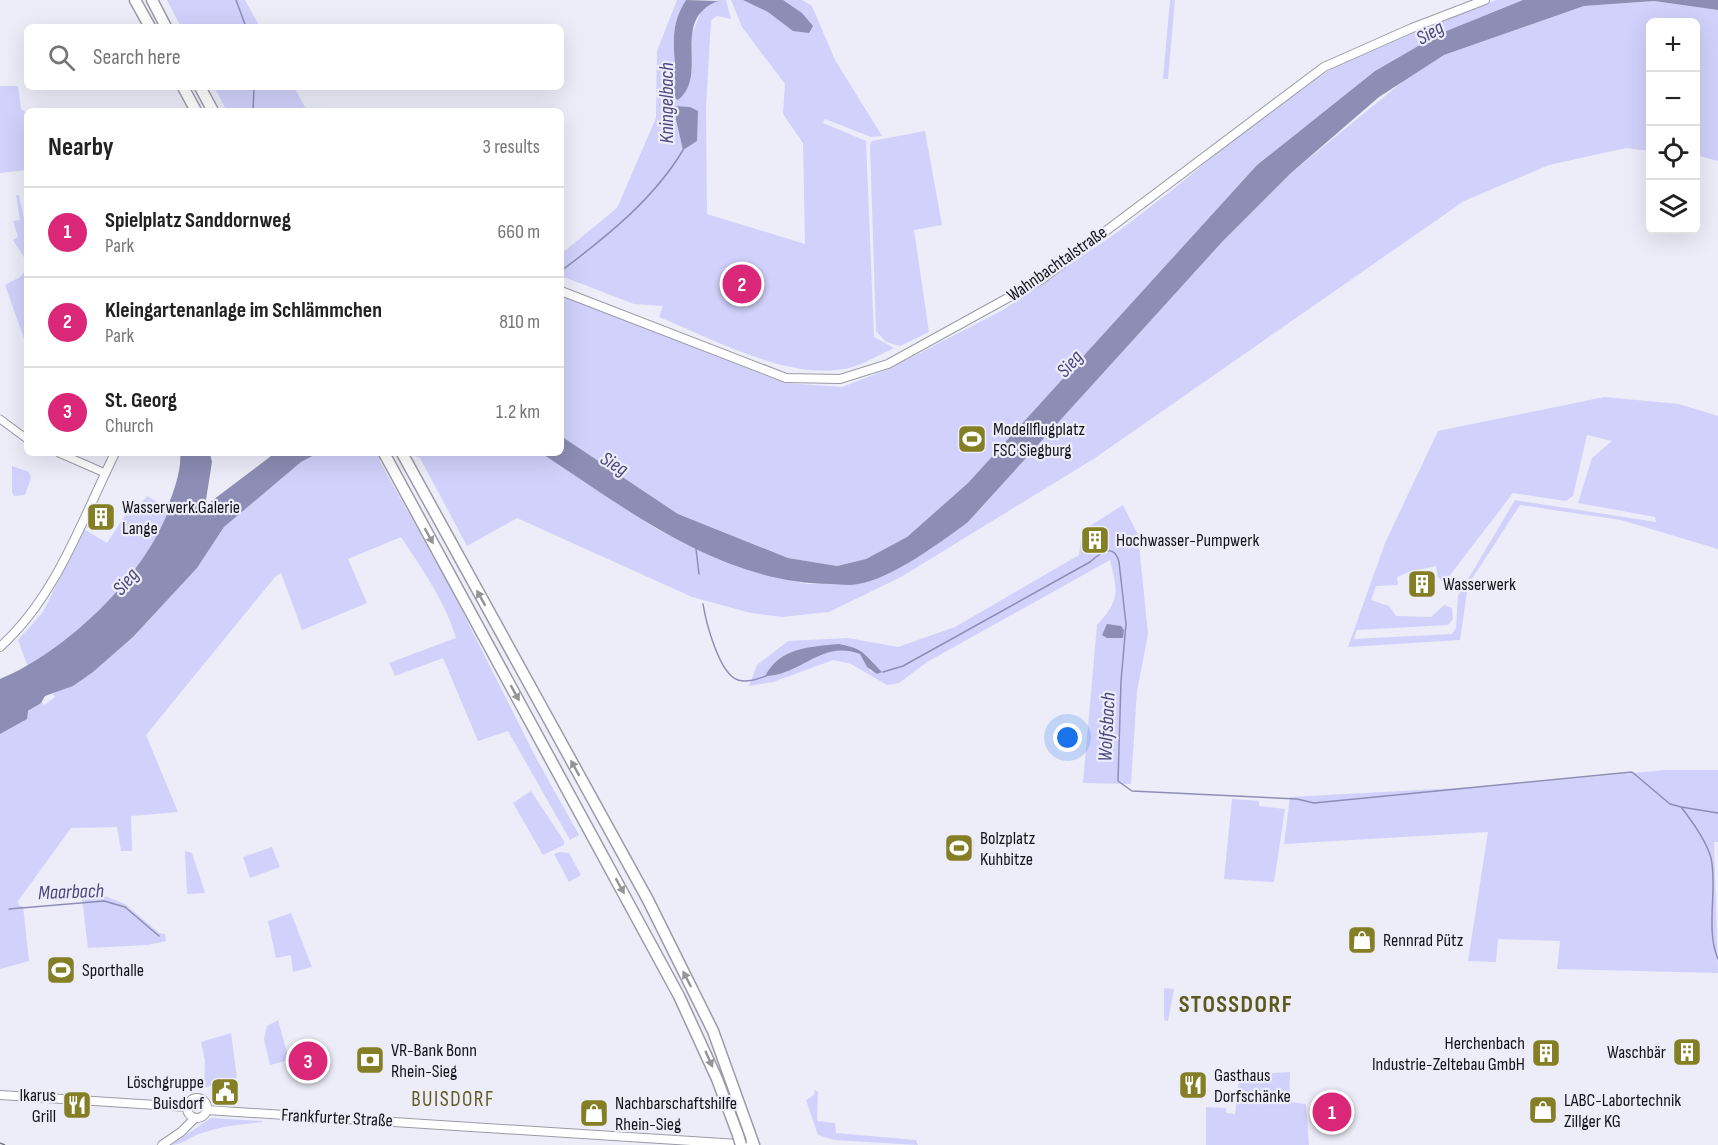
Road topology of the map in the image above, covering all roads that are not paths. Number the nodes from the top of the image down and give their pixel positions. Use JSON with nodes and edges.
{"nodes":[{"id":1,"x":135,"y":0,"type":"edge"},
{"id":2,"x":152,"y":0,"type":"edge"},
{"id":3,"x":1485,"y":0,"type":"edge"},
{"id":4,"x":148,"y":24,"type":"edge"},
{"id":5,"x":164,"y":24,"type":"edge"},
{"id":6,"x":185,"y":90,"type":"edge"},
{"id":7,"x":202,"y":90,"type":"edge"},
{"id":8,"x":194,"y":108,"type":"edge"},
{"id":9,"x":211,"y":108,"type":"edge"},
{"id":10,"x":564,"y":292,"type":"edge"},
{"id":11,"x":0,"y":419,"type":"edge"},
{"id":12,"x":24,"y":437,"type":"edge"},
{"id":13,"x":66,"y":456,"type":"edge"},
{"id":14,"x":114,"y":456,"type":"edge"},
{"id":15,"x":386,"y":456,"type":"edge"},
{"id":16,"x":404,"y":456,"type":"edge"},
{"id":17,"x":105,"y":473,"type":"junction"},
{"id":18,"x":0,"y":647,"type":"edge"},
{"id":19,"x":0,"y":1095,"type":"edge"},
{"id":20,"x":187,"y":1107,"type":"junction"},
{"id":21,"x":207,"y":1110,"type":"junction"},
{"id":22,"x":195,"y":1118,"type":"junction"},
{"id":23,"x":739,"y":1140,"type":"edge"},
{"id":24,"x":753,"y":1142,"type":"edge"},
{"id":25,"x":162,"y":1145,"type":"edge"}],
"edges":[{"from":1,"to":4,"type":"highway"},
{"from":2,"to":5,"type":"highway"},
{"from":3,"to":10,"type":"main road","name":"Wahnbachtalstraße"},
{"from":6,"to":8,"type":"highway"},
{"from":7,"to":9,"type":"highway"},
{"from":11,"to":12,"type":"street"},
{"from":13,"to":17,"type":"street"},
{"from":14,"to":17,"type":"main road"},
{"from":15,"to":23,"type":"highway","one_way":true},
{"from":24,"to":16,"type":"highway","one_way":true},
{"from":17,"to":18,"type":"main road"},
{"from":19,"to":20,"type":"main road"},
{"from":20,"to":21,"type":"main road"},
{"from":20,"to":22,"type":"main road"},
{"from":21,"to":22,"type":"main road"},
{"from":21,"to":24,"type":"main road","name":"Frankfurter Straße"},
{"from":22,"to":25,"type":"main road"}]}
